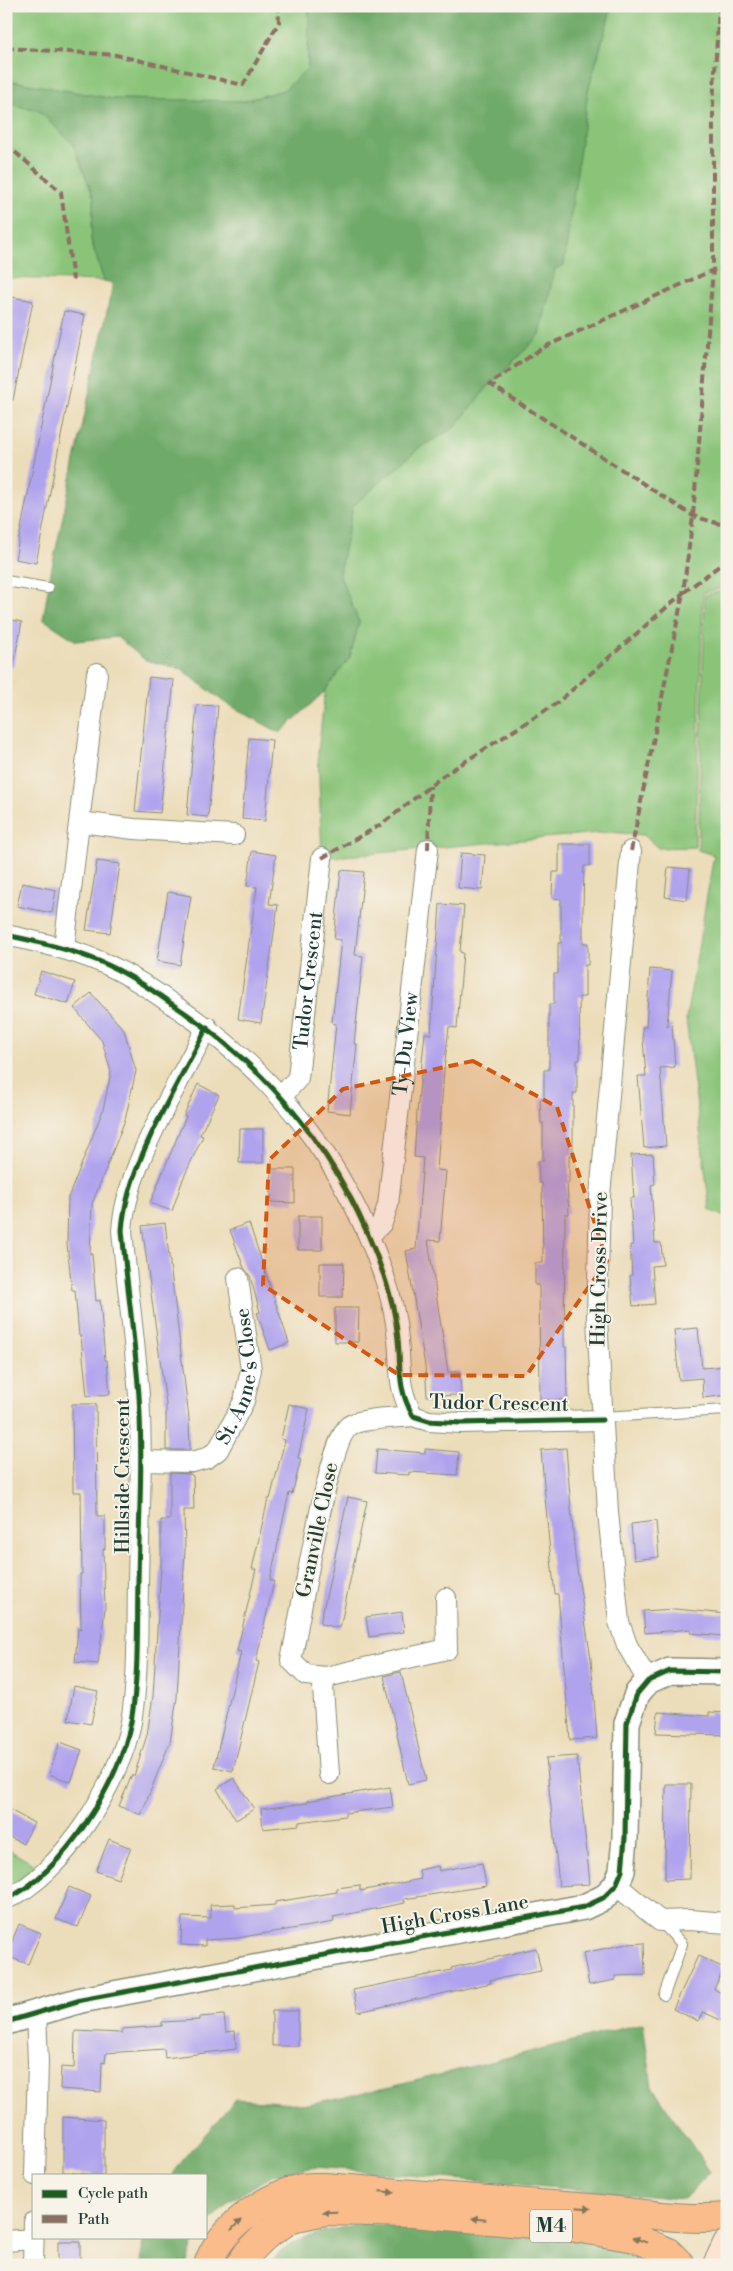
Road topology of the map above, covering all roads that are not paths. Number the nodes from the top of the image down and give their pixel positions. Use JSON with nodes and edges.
{"nodes":[{"id":1,"x":6,"y":581,"type":"edge"},
{"id":2,"x":48,"y":588,"type":"dead end"},
{"id":3,"x":97,"y":673,"type":"dead end"},
{"id":4,"x":80,"y":822,"type":"junction"},
{"id":5,"x":234,"y":836,"type":"dead end"},
{"id":6,"x":428,"y":849,"type":"dead end"},
{"id":7,"x":632,"y":851,"type":"dead end"},
{"id":8,"x":322,"y":858,"type":"dead end"},
{"id":9,"x":6,"y":935,"type":"edge"},
{"id":10,"x":64,"y":948,"type":"junction"},
{"id":11,"x":207,"y":1027,"type":"junction"},
{"id":12,"x":282,"y":1096,"type":"junction"},
{"id":13,"x":370,"y":1235,"type":"junction"},
{"id":14,"x":238,"y":1278,"type":"dead end"},
{"id":15,"x":727,"y":1410,"type":"edge"},
{"id":16,"x":413,"y":1416,"type":"junction"},
{"id":17,"x":602,"y":1418,"type":"junction"},
{"id":18,"x":140,"y":1460,"type":"junction"},
{"id":19,"x":446,"y":1598,"type":"dead end"},
{"id":20,"x":727,"y":1672,"type":"edge"},
{"id":21,"x":326,"y":1677,"type":"junction"},
{"id":22,"x":648,"y":1681,"type":"junction"},
{"id":23,"x":330,"y":1774,"type":"dead end"},
{"id":24,"x":616,"y":1885,"type":"junction"},
{"id":25,"x":6,"y":1899,"type":"edge"},
{"id":26,"x":660,"y":1921,"type":"junction"},
{"id":27,"x":727,"y":1923,"type":"edge"},
{"id":28,"x":664,"y":1995,"type":"dead end"},
{"id":29,"x":36,"y":2013,"type":"junction"},
{"id":30,"x":6,"y":2022,"type":"edge"},
{"id":31,"x":35,"y":2174,"type":"edge"},
{"id":32,"x":727,"y":2217,"type":"edge"},
{"id":33,"x":32,"y":2231,"type":"edge"},
{"id":34,"x":34,"y":2238,"type":"edge"},
{"id":35,"x":6,"y":2241,"type":"edge"},
{"id":36,"x":727,"y":2244,"type":"edge"},
{"id":37,"x":33,"y":2265,"type":"edge"},
{"id":38,"x":208,"y":2265,"type":"edge"},
{"id":39,"x":240,"y":2265,"type":"edge"},
{"id":40,"x":681,"y":2265,"type":"edge"},
{"id":41,"x":717,"y":2265,"type":"edge"}],
"edges":[{"from":1,"to":2,"type":"lane"},
{"from":3,"to":4,"type":"street"},
{"from":4,"to":5,"type":"street"},
{"from":4,"to":10,"type":"street"},
{"from":6,"to":13,"type":"street","name":"Ty-Du View"},
{"from":7,"to":17,"type":"street","name":"High Cross Drive"},
{"from":8,"to":12,"type":"street","name":"Tudor Crescent"},
{"from":9,"to":10,"type":"street","name":"Tudor Crescent"},
{"from":10,"to":11,"type":"street","name":"Tudor Crescent"},
{"from":11,"to":12,"type":"street","name":"Tudor Crescent"},
{"from":11,"to":18,"type":"street","name":"Hillside Crescent"},
{"from":12,"to":13,"type":"street","name":"Tudor Crescent"},
{"from":13,"to":16,"type":"street","name":"Tudor Crescent"},
{"from":14,"to":18,"type":"street","name":"St. Anne's Close"},
{"from":15,"to":17,"type":"lane"},
{"from":16,"to":17,"type":"street","name":"Tudor Crescent"},
{"from":16,"to":21,"type":"street","name":"Granville Close"},
{"from":17,"to":22,"type":"street","name":"High Cross Drive"},
{"from":18,"to":25,"type":"street","name":"Hillside Crescent"},
{"from":19,"to":21,"type":"street","name":"Granville Close"},
{"from":20,"to":22,"type":"street"},
{"from":21,"to":23,"type":"street"},
{"from":22,"to":24,"type":"street"},
{"from":24,"to":26,"type":"street"},
{"from":24,"to":29,"type":"street","name":"High Cross Lane"},
{"from":26,"to":27,"type":"street"},
{"from":26,"to":28,"type":"lane"},
{"from":29,"to":30,"type":"street","name":"High Cross Lane"},
{"from":29,"to":31,"type":"street"},
{"from":38,"to":32,"type":"highway","one_way":true},
{"from":33,"to":35,"type":"street"},
{"from":34,"to":37,"type":"street"},
{"from":36,"to":41,"type":"main road"},
{"from":40,"to":39,"type":"highway","number":"M4","one_way":true}]}
